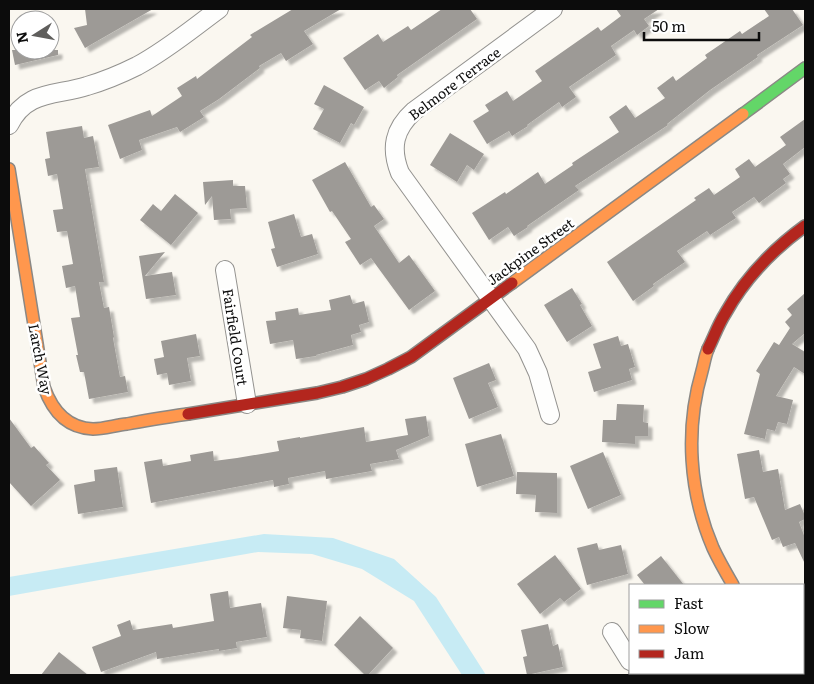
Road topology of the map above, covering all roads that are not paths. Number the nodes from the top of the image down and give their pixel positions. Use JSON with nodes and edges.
{"nodes":[{"id":1,"x":219,"y":9,"type":"edge"},
{"id":2,"x":553,"y":9,"type":"edge"},
{"id":3,"x":805,"y":68,"type":"edge"},
{"id":4,"x":9,"y":125,"type":"edge"},
{"id":5,"x":9,"y":169,"type":"edge"},
{"id":6,"x":805,"y":226,"type":"edge"},
{"id":7,"x":225,"y":270,"type":"dead end"},
{"id":8,"x":491,"y":299,"type":"junction"},
{"id":9,"x":247,"y":404,"type":"junction"},
{"id":10,"x":550,"y":414,"type":"dead end"},
{"id":11,"x":732,"y":584,"type":"edge"},
{"id":12,"x":612,"y":632,"type":"dead end"},
{"id":13,"x":629,"y":659,"type":"edge"}],
"edges":[{"from":1,"to":4,"type":"street"},
{"from":2,"to":8,"type":"street","name":"Belmore Terrace"},
{"from":3,"to":8,"type":"street","name":"Jackpine Street"},
{"from":5,"to":9,"type":"street","name":"Larch Way"},
{"from":6,"to":11,"type":"street"},
{"from":7,"to":9,"type":"street","name":"Fairfield Court"},
{"from":8,"to":9,"type":"street","name":"Jackpine Street"},
{"from":8,"to":10,"type":"street","name":"Belmore Terrace"},
{"from":12,"to":13,"type":"street"}]}
